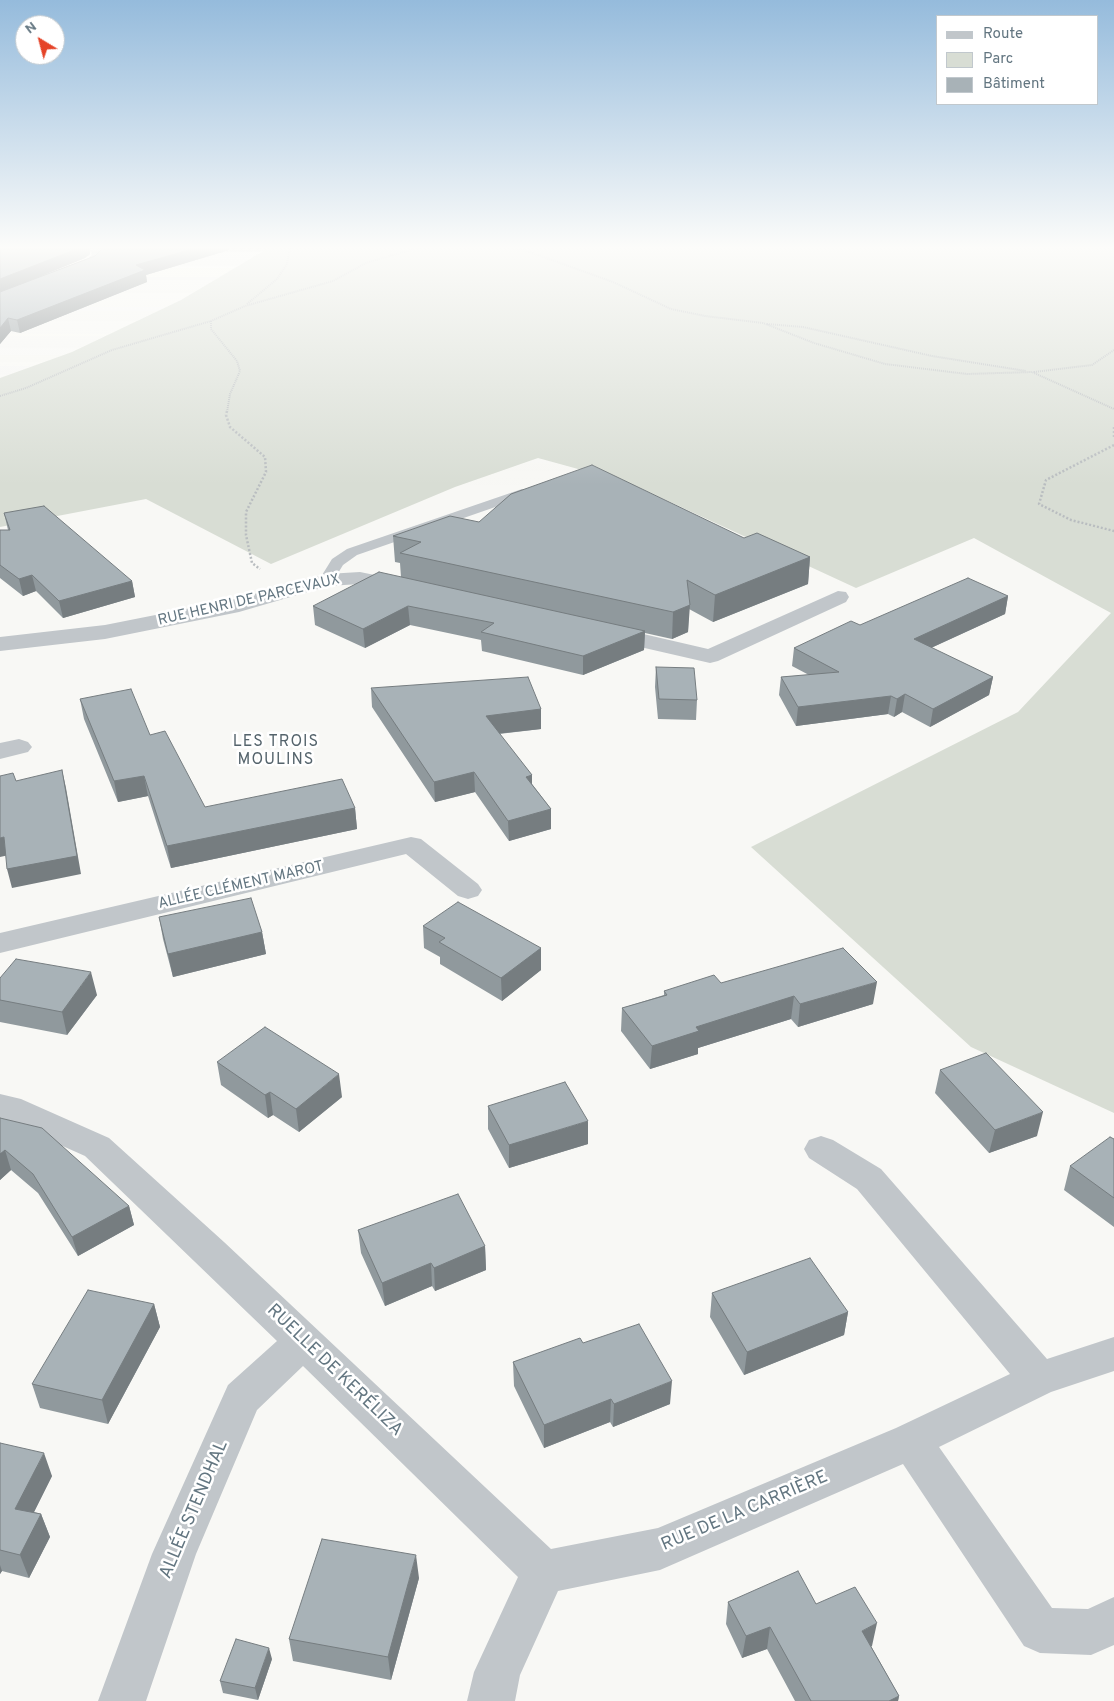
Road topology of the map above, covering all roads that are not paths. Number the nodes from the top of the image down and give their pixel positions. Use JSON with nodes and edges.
{"nodes":[{"id":1,"x":522,"y":493,"type":"edge"},
{"id":2,"x":327,"y":580,"type":"junction"},
{"id":3,"x":418,"y":591,"type":"edge"},
{"id":4,"x":838,"y":597,"type":"dead end"},
{"id":5,"x":593,"y":630,"type":"edge"},
{"id":6,"x":0,"y":644,"type":"edge"},
{"id":7,"x":468,"y":890,"type":"dead end"},
{"id":8,"x":0,"y":943,"type":"edge"},
{"id":9,"x":0,"y":1106,"type":"edge"},
{"id":10,"x":821,"y":1149,"type":"dead end"},
{"id":11,"x":303,"y":1341,"type":"junction"},
{"id":12,"x":1114,"y":1354,"type":"edge"},
{"id":13,"x":1039,"y":1379,"type":"junction"},
{"id":14,"x":911,"y":1441,"type":"junction"},
{"id":15,"x":544,"y":1572,"type":"junction"},
{"id":16,"x":1114,"y":1620,"type":"edge"},
{"id":17,"x":122,"y":1701,"type":"edge"},
{"id":18,"x":491,"y":1701,"type":"edge"}],
"edges":[{"from":1,"to":2,"type":"lane"},
{"from":2,"to":3,"type":"street","name":"RUE HENRI DE PARCEVAUX"},
{"from":2,"to":6,"type":"street","name":"RUE HENRI DE PARCEVAUX"},
{"from":4,"to":5,"type":"street"},
{"from":7,"to":8,"type":"street","name":"ALLÉE CLÉMENT MAROT"},
{"from":9,"to":11,"type":"street","name":"RUELLE DE KERÉLIZA"},
{"from":10,"to":13,"type":"street"},
{"from":11,"to":15,"type":"street","name":"RUELLE DE KERÉLIZA"},
{"from":11,"to":17,"type":"street","name":"ALLÉE STENDHAL"},
{"from":12,"to":13,"type":"street","name":"RUE DE LA CARRIÈRE"},
{"from":13,"to":14,"type":"street","name":"RUE DE LA CARRIÈRE"},
{"from":14,"to":15,"type":"street","name":"RUE DE LA CARRIÈRE"},
{"from":14,"to":16,"type":"street"},
{"from":15,"to":18,"type":"street"}]}
